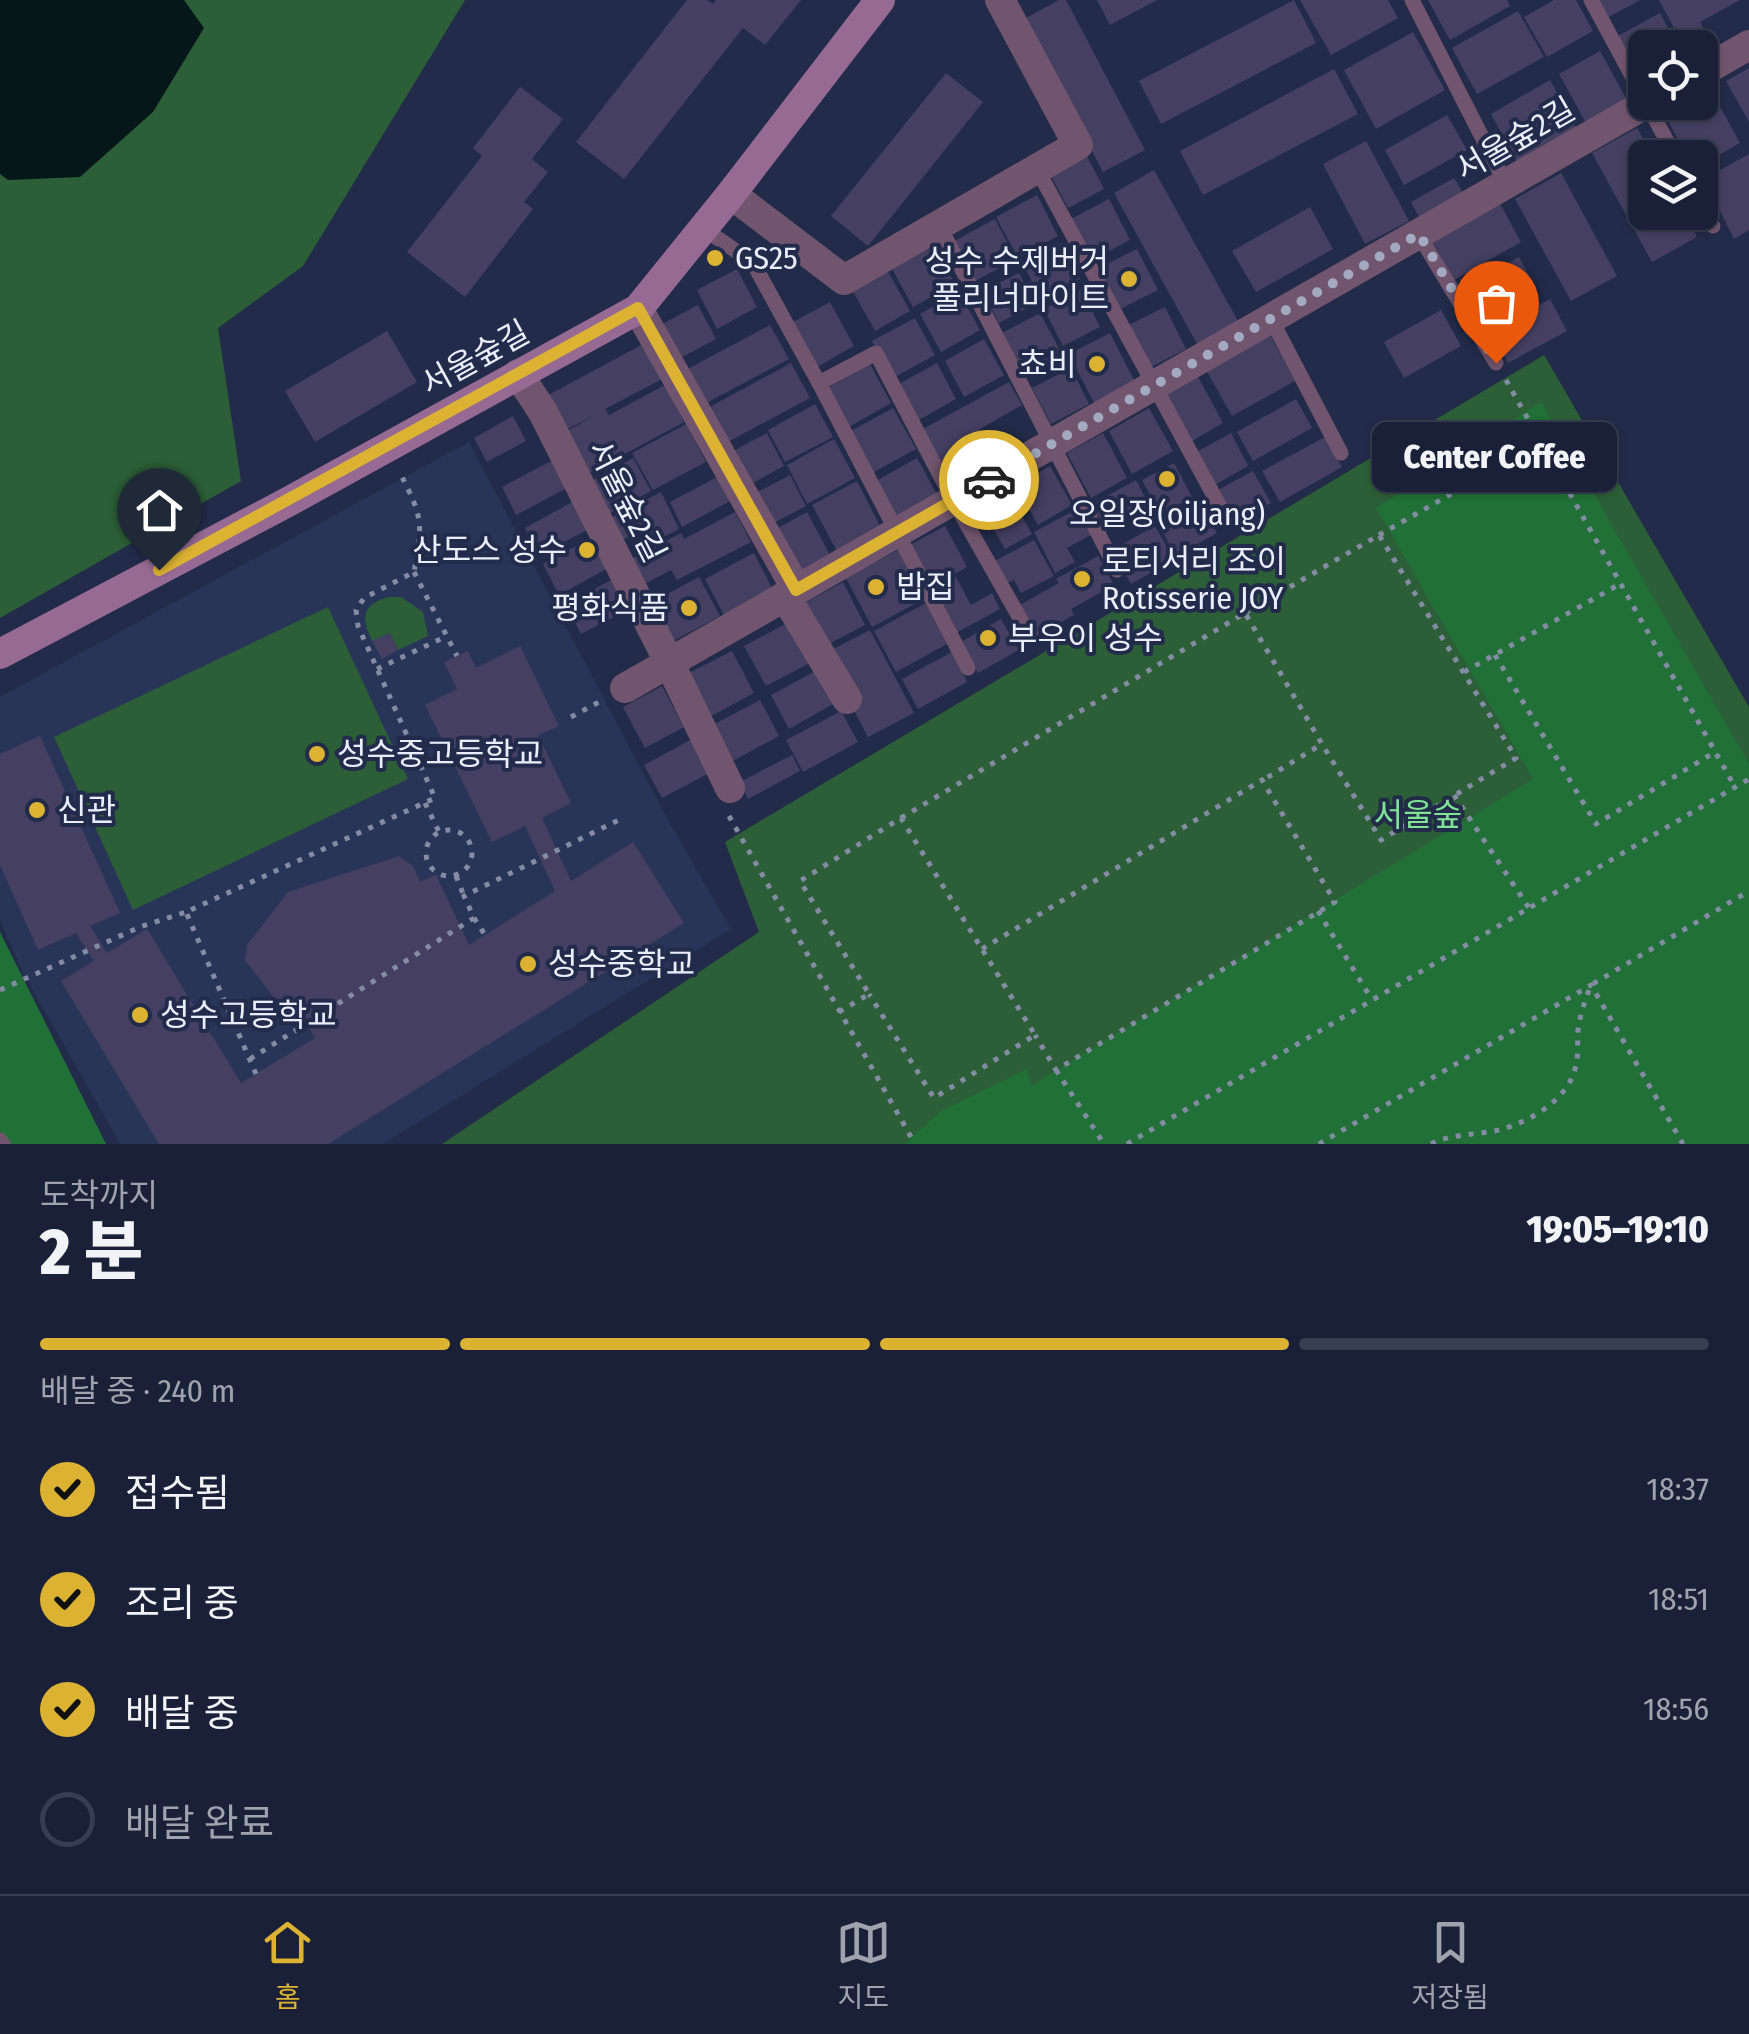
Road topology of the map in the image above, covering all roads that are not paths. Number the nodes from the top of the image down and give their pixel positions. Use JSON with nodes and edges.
{"nodes":[{"id":1,"x":880,"y":0,"type":"edge"},
{"id":2,"x":1591,"y":0,"type":"edge"},
{"id":3,"x":1414,"y":1,"type":"edge"},
{"id":4,"x":1009,"y":3,"type":"edge"},
{"id":5,"x":1749,"y":46,"type":"edge"},
{"id":6,"x":1718,"y":64,"type":"edge"},
{"id":7,"x":1628,"y":67,"type":"edge"},
{"id":8,"x":1628,"y":113,"type":"edge"},
{"id":9,"x":1037,"y":168,"type":"junction"},
{"id":10,"x":1506,"y":184,"type":"junction"},
{"id":11,"x":731,"y":194,"type":"junction"},
{"id":12,"x":938,"y":225,"type":"junction"},
{"id":13,"x":703,"y":228,"type":"junction"},
{"id":14,"x":1419,"y":234,"type":"junction"},
{"id":15,"x":638,"y":308,"type":"junction"},
{"id":16,"x":1271,"y":319,"type":"junction"},
{"id":17,"x":1496,"y":363,"type":"road end"},
{"id":18,"x":518,"y":374,"type":"junction"},
{"id":19,"x":819,"y":383,"type":"junction"},
{"id":20,"x":1154,"y":385,"type":"junction"},
{"id":21,"x":1053,"y":443,"type":"junction"},
{"id":22,"x":1341,"y":453,"type":"dead end"},
{"id":23,"x":953,"y":500,"type":"junction"},
{"id":24,"x":1226,"y":518,"type":"dead end"},
{"id":25,"x":896,"y":534,"type":"junction"},
{"id":26,"x":1117,"y":570,"type":"dead end"},
{"id":27,"x":791,"y":593,"type":"junction"},
{"id":28,"x":1030,"y":636,"type":"dead end"},
{"id":29,"x":0,"y":654,"type":"edge"},
{"id":30,"x":669,"y":662,"type":"junction"},
{"id":31,"x":968,"y":668,"type":"dead end"},
{"id":32,"x":625,"y":688,"type":"dead end"},
{"id":33,"x":847,"y":699,"type":"dead end"},
{"id":34,"x":730,"y":788,"type":"road end"}],
"edges":[{"from":1,"to":11,"type":"street","name":"서울숲길"},
{"from":2,"to":7,"type":"lane"},
{"from":3,"to":10,"type":"lane"},
{"from":4,"to":9,"type":"street"},
{"from":5,"to":6,"type":"street"},
{"from":8,"to":10,"type":"street","name":"서울숲2길"},
{"from":9,"to":12,"type":"street"},
{"from":9,"to":20,"type":"lane"},
{"from":10,"to":14,"type":"street","name":"서울숲2길"},
{"from":11,"to":12,"type":"street"},
{"from":11,"to":13,"type":"street","name":"서울숲길"},
{"from":12,"to":21,"type":"lane"},
{"from":13,"to":15,"type":"street","name":"서울숲길"},
{"from":13,"to":19,"type":"lane"},
{"from":14,"to":16,"type":"street","name":"서울숲2길"},
{"from":14,"to":17,"type":"lane"},
{"from":15,"to":18,"type":"street","name":"서울숲길"},
{"from":15,"to":27,"type":"street"},
{"from":16,"to":20,"type":"street","name":"서울숲2길"},
{"from":16,"to":22,"type":"lane"},
{"from":18,"to":29,"type":"street","name":"서울숲길"},
{"from":18,"to":30,"type":"street","name":"서울숲2길"},
{"from":19,"to":23,"type":"lane"},
{"from":19,"to":25,"type":"lane"},
{"from":20,"to":21,"type":"street","name":"서울숲2길"},
{"from":20,"to":24,"type":"lane"},
{"from":21,"to":23,"type":"street","name":"서울숲2길"},
{"from":21,"to":26,"type":"lane"},
{"from":23,"to":25,"type":"street","name":"서울숲2길"},
{"from":23,"to":28,"type":"lane"},
{"from":25,"to":27,"type":"street","name":"서울숲2길"},
{"from":25,"to":31,"type":"lane"},
{"from":27,"to":30,"type":"street","name":"서울숲2길"},
{"from":27,"to":33,"type":"street"},
{"from":30,"to":32,"type":"street"},
{"from":30,"to":34,"type":"street","name":"서울숲2길"}]}
